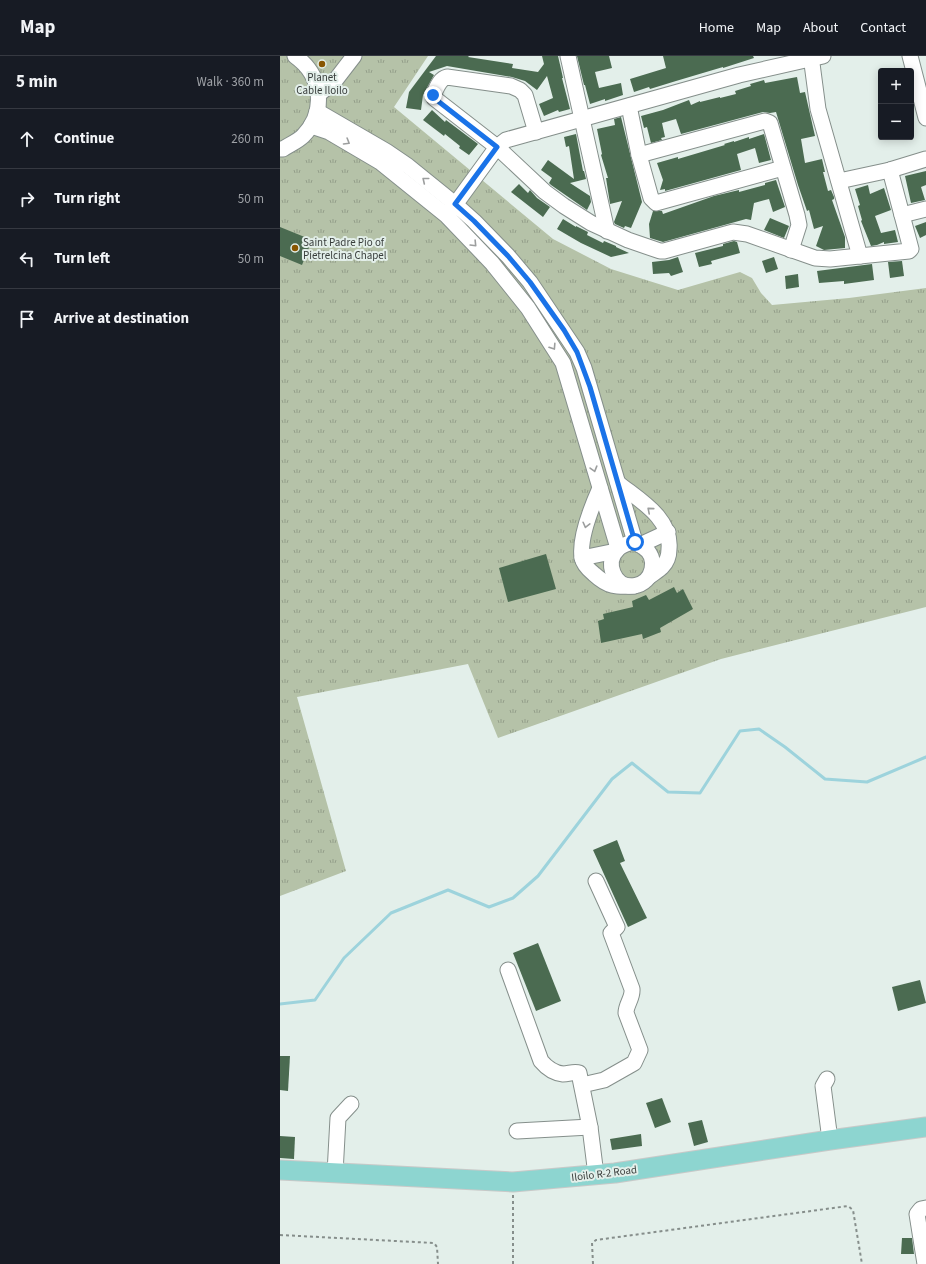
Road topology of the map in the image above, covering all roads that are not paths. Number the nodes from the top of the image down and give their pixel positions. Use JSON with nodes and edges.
{"nodes":[{"id":1,"x":295,"y":56,"type":"edge"},
{"id":2,"x":354,"y":56,"type":"edge"},
{"id":3,"x":568,"y":56,"type":"edge"},
{"id":4,"x":910,"y":56,"type":"edge"},
{"id":5,"x":815,"y":57,"type":"edge"},
{"id":6,"x":319,"y":94,"type":"junction"},
{"id":7,"x":628,"y":106,"type":"junction"},
{"id":8,"x":317,"y":111,"type":"junction"},
{"id":9,"x":926,"y":118,"type":"edge"},
{"id":10,"x":583,"y":119,"type":"junction"},
{"id":11,"x":311,"y":126,"type":"junction"},
{"id":12,"x":536,"y":132,"type":"junction"},
{"id":13,"x":497,"y":147,"type":"junction"},
{"id":14,"x":280,"y":149,"type":"edge"},
{"id":15,"x":639,"y":155,"type":"junction"},
{"id":16,"x":926,"y":159,"type":"edge"},
{"id":17,"x":783,"y":168,"type":"junction"},
{"id":18,"x":890,"y":170,"type":"junction"},
{"id":19,"x":839,"y":181,"type":"junction"},
{"id":20,"x":451,"y":210,"type":"junction"},
{"id":21,"x":926,"y":210,"type":"edge"},
{"id":22,"x":902,"y":215,"type":"junction"},
{"id":23,"x":607,"y":231,"type":"junction"},
{"id":24,"x":791,"y":250,"type":"junction"},
{"id":25,"x":860,"y":256,"type":"junction"},
{"id":26,"x":607,"y":446,"type":"junction"},
{"id":27,"x":589,"y":451,"type":"junction"},
{"id":28,"x":618,"y":483,"type":"junction"},
{"id":29,"x":600,"y":488,"type":"junction"},
{"id":30,"x":668,"y":532,"type":"junction"},
{"id":31,"x":638,"y":543,"type":"junction"},
{"id":32,"x":617,"y":549,"type":"junction"},
{"id":33,"x":582,"y":558,"type":"junction"},
{"id":34,"x":650,"y":576,"type":"junction"},
{"id":35,"x":634,"y":586,"type":"junction"},
{"id":36,"x":596,"y":881,"type":"dead end"},
{"id":37,"x":508,"y":970,"type":"dead end"},
{"id":38,"x":827,"y":1079,"type":"dead end"},
{"id":39,"x":582,"y":1085,"type":"junction"},
{"id":40,"x":351,"y":1104,"type":"dead end"},
{"id":41,"x":590,"y":1127,"type":"junction"},
{"id":42,"x":926,"y":1127,"type":"edge"},
{"id":43,"x":517,"y":1131,"type":"dead end"},
{"id":44,"x":830,"y":1140,"type":"junction"},
{"id":45,"x":280,"y":1170,"type":"edge"},
{"id":46,"x":335,"y":1173,"type":"junction"},
{"id":47,"x":596,"y":1175,"type":"junction"},
{"id":48,"x":926,"y":1208,"type":"edge"},
{"id":49,"x":925,"y":1264,"type":"edge"}],
"edges":[{"from":1,"to":6,"type":"street"},
{"from":2,"to":6,"type":"street"},
{"from":3,"to":10,"type":"street"},
{"from":4,"to":9,"type":"street"},
{"from":5,"to":7,"type":"street"},
{"from":5,"to":19,"type":"street"},
{"from":6,"to":8,"type":"street"},
{"from":7,"to":10,"type":"street"},
{"from":7,"to":15,"type":"street"},
{"from":8,"to":11,"type":"street"},
{"from":20,"to":8,"type":"street","one_way":true},
{"from":10,"to":12,"type":"street"},
{"from":10,"to":23,"type":"street"},
{"from":11,"to":14,"type":"street"},
{"from":11,"to":20,"type":"street","one_way":true},
{"from":12,"to":13,"type":"street"},
{"from":12,"to":13,"type":"street"},
{"from":13,"to":20,"type":"street"},
{"from":13,"to":23,"type":"street"},
{"from":15,"to":17,"type":"street"},
{"from":15,"to":17,"type":"street"},
{"from":16,"to":18,"type":"street"},
{"from":17,"to":24,"type":"street"},
{"from":18,"to":19,"type":"street"},
{"from":18,"to":22,"type":"street"},
{"from":19,"to":25,"type":"street"},
{"from":20,"to":26,"type":"street"},
{"from":20,"to":27,"type":"street","one_way":true},
{"from":21,"to":22,"type":"street"},
{"from":22,"to":25,"type":"street"},
{"from":23,"to":24,"type":"street"},
{"from":24,"to":25,"type":"street"},
{"from":26,"to":27,"type":"street"},
{"from":26,"to":28,"type":"street"},
{"from":27,"to":29,"type":"street","one_way":true},
{"from":30,"to":28,"type":"street","one_way":true},
{"from":28,"to":31,"type":"street"},
{"from":29,"to":32,"type":"street"},
{"from":29,"to":33,"type":"street","one_way":true},
{"from":30,"to":31,"type":"street"},
{"from":30,"to":34,"type":"street"},
{"from":31,"to":32,"type":"street"},
{"from":31,"to":34,"type":"street"},
{"from":32,"to":33,"type":"street"},
{"from":32,"to":35,"type":"street"},
{"from":33,"to":35,"type":"street"},
{"from":34,"to":35,"type":"street"},
{"from":36,"to":39,"type":"street"},
{"from":37,"to":39,"type":"street"},
{"from":38,"to":44,"type":"street"},
{"from":39,"to":41,"type":"street"},
{"from":40,"to":46,"type":"street"},
{"from":41,"to":43,"type":"street"},
{"from":41,"to":47,"type":"street"},
{"from":42,"to":44,"type":"main road","name":"Iloilo R-2 Road"},
{"from":44,"to":47,"type":"main road","name":"Iloilo R-2 Road"},
{"from":45,"to":46,"type":"main road","name":"Iloilo R-2 Road"},
{"from":46,"to":47,"type":"main road","name":"Iloilo R-2 Road"},
{"from":48,"to":49,"type":"street"}]}
